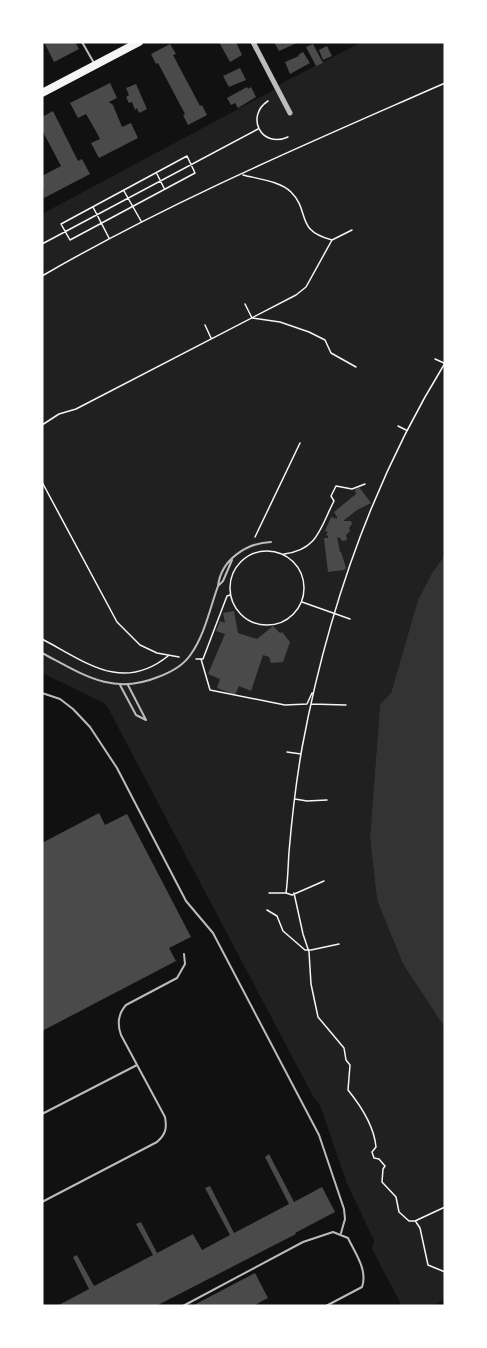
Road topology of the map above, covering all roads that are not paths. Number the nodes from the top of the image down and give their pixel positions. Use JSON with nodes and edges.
{"nodes":[{"id":1,"x":82,"y":42,"type":"edge"},
{"id":2,"x":140,"y":42,"type":"edge"},
{"id":3,"x":253,"y":42,"type":"edge"},
{"id":4,"x":95,"y":65,"type":"junction"},
{"id":5,"x":42,"y":93,"type":"edge"},
{"id":6,"x":290,"y":113,"type":"dead end"},
{"id":7,"x":271,"y":542,"type":"dead end"},
{"id":8,"x":42,"y":653,"type":"edge"},
{"id":9,"x":120,"y":685,"type":"junction"},
{"id":10,"x":128,"y":686,"type":"junction"},
{"id":11,"x":42,"y":693,"type":"edge"},
{"id":12,"x":184,"y":954,"type":"dead end"},
{"id":13,"x":137,"y":1065,"type":"junction"},
{"id":14,"x":42,"y":1114,"type":"edge"},
{"id":15,"x":42,"y":1202,"type":"edge"},
{"id":16,"x":341,"y":1233,"type":"junction"},
{"id":17,"x":183,"y":1306,"type":"edge"},
{"id":18,"x":326,"y":1306,"type":"edge"}],
"edges":[{"from":1,"to":4,"type":"lane"},
{"from":2,"to":4,"type":"main road"},
{"from":3,"to":6,"type":"street"},
{"from":4,"to":5,"type":"main road"},
{"from":7,"to":10,"type":"lane"},
{"from":8,"to":9,"type":"lane"},
{"from":9,"to":10,"type":"lane"},
{"from":9,"to":10,"type":"lane"},
{"from":11,"to":16,"type":"lane"},
{"from":12,"to":13,"type":"lane"},
{"from":13,"to":14,"type":"lane"},
{"from":13,"to":15,"type":"lane"},
{"from":16,"to":17,"type":"lane"},
{"from":16,"to":18,"type":"lane"}]}
